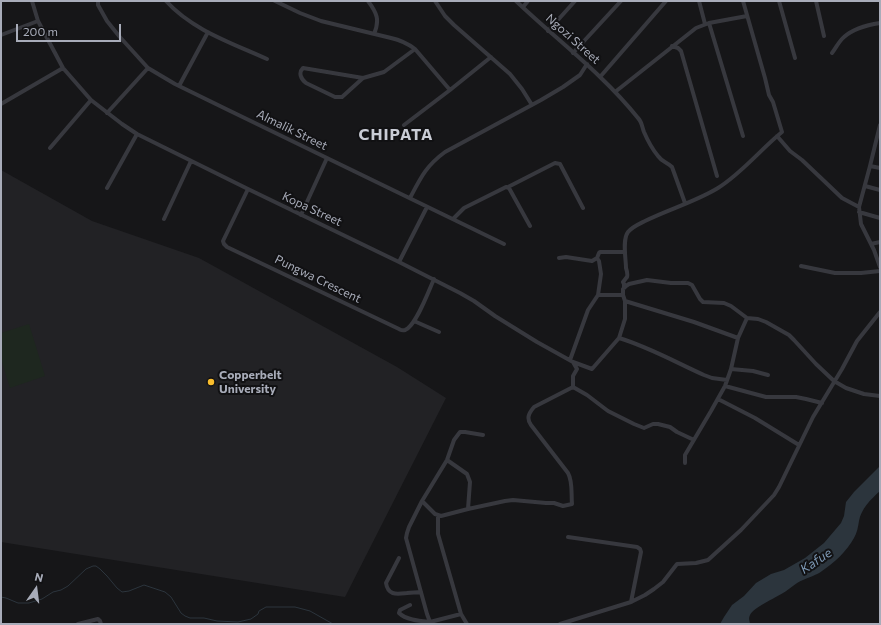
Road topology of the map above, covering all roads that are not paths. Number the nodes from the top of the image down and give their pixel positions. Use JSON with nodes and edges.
{"nodes":[{"id":1,"x":32,"y":1,"type":"edge"},
{"id":2,"x":98,"y":1,"type":"edge"},
{"id":3,"x":166,"y":1,"type":"edge"},
{"id":4,"x":275,"y":1,"type":"edge"},
{"id":5,"x":368,"y":1,"type":"edge"},
{"id":6,"x":435,"y":1,"type":"edge"},
{"id":7,"x":516,"y":1,"type":"edge"},
{"id":8,"x":528,"y":1,"type":"edge"},
{"id":9,"x":574,"y":1,"type":"edge"},
{"id":10,"x":621,"y":1,"type":"edge"},
{"id":11,"x":666,"y":1,"type":"edge"},
{"id":12,"x":699,"y":1,"type":"edge"},
{"id":13,"x":743,"y":1,"type":"edge"},
{"id":14,"x":779,"y":1,"type":"edge"},
{"id":15,"x":816,"y":1,"type":"edge"},
{"id":16,"x":523,"y":7,"type":"junction"},
{"id":17,"x":747,"y":16,"type":"junction"},
{"id":18,"x":38,"y":21,"type":"junction"},
{"id":19,"x":880,"y":23,"type":"edge"},
{"id":20,"x":707,"y":24,"type":"junction"},
{"id":21,"x":548,"y":30,"type":"junction"},
{"id":22,"x":208,"y":32,"type":"junction"},
{"id":23,"x":374,"y":34,"type":"junction"},
{"id":24,"x":1,"y":35,"type":"edge"},
{"id":25,"x":824,"y":36,"type":"dead end"},
{"id":26,"x":672,"y":46,"type":"junction"},
{"id":27,"x":415,"y":49,"type":"junction"},
{"id":28,"x":573,"y":53,"type":"junction"},
{"id":29,"x":832,"y":53,"type":"dead end"},
{"id":30,"x":491,"y":57,"type":"junction"},
{"id":31,"x":795,"y":58,"type":"dead end"},
{"id":32,"x":267,"y":59,"type":"dead end"},
{"id":33,"x":587,"y":64,"type":"junction"},
{"id":34,"x":63,"y":68,"type":"junction"},
{"id":35,"x":148,"y":68,"type":"junction"},
{"id":36,"x":600,"y":76,"type":"junction"},
{"id":37,"x":363,"y":78,"type":"junction"},
{"id":38,"x":179,"y":86,"type":"junction"},
{"id":39,"x":450,"y":90,"type":"junction"},
{"id":40,"x":615,"y":92,"type":"junction"},
{"id":41,"x":91,"y":100,"type":"junction"},
{"id":42,"x":1,"y":104,"type":"edge"},
{"id":43,"x":532,"y":105,"type":"junction"},
{"id":44,"x":107,"y":113,"type":"junction"},
{"id":45,"x":404,"y":125,"type":"dead end"},
{"id":46,"x":880,"y":129,"type":"edge"},
{"id":47,"x":136,"y":134,"type":"junction"},
{"id":48,"x":743,"y":136,"type":"dead end"},
{"id":49,"x":777,"y":136,"type":"junction"},
{"id":50,"x":50,"y":148,"type":"dead end"},
{"id":51,"x":328,"y":158,"type":"junction"},
{"id":52,"x":191,"y":161,"type":"junction"},
{"id":53,"x":870,"y":166,"type":"junction"},
{"id":54,"x":880,"y":168,"type":"edge"},
{"id":55,"x":716,"y":176,"type":"dead end"},
{"id":56,"x":865,"y":186,"type":"junction"},
{"id":57,"x":508,"y":187,"type":"junction"},
{"id":58,"x":107,"y":188,"type":"dead end"},
{"id":59,"x":248,"y":189,"type":"junction"},
{"id":60,"x":880,"y":190,"type":"edge"},
{"id":61,"x":410,"y":198,"type":"junction"},
{"id":62,"x":685,"y":203,"type":"junction"},
{"id":63,"x":427,"y":207,"type":"junction"},
{"id":64,"x":582,"y":208,"type":"dead end"},
{"id":65,"x":859,"y":210,"type":"junction"},
{"id":66,"x":301,"y":215,"type":"junction"},
{"id":67,"x":880,"y":218,"type":"edge"},
{"id":68,"x":164,"y":219,"type":"dead end"},
{"id":69,"x":453,"y":219,"type":"junction"},
{"id":70,"x":530,"y":226,"type":"dead end"},
{"id":71,"x":880,"y":242,"type":"edge"},
{"id":72,"x":504,"y":244,"type":"dead end"},
{"id":73,"x":871,"y":244,"type":"junction"},
{"id":74,"x":625,"y":252,"type":"junction"},
{"id":75,"x":559,"y":258,"type":"dead end"},
{"id":76,"x":597,"y":258,"type":"junction"},
{"id":77,"x":399,"y":262,"type":"junction"},
{"id":78,"x":801,"y":266,"type":"dead end"},
{"id":79,"x":880,"y":267,"type":"edge"},
{"id":80,"x":880,"y":271,"type":"edge"},
{"id":81,"x":434,"y":279,"type":"junction"},
{"id":82,"x":623,"y":289,"type":"junction"},
{"id":83,"x":598,"y":294,"type":"junction"},
{"id":84,"x":623,"y":295,"type":"junction"},
{"id":85,"x":625,"y":301,"type":"junction"},
{"id":86,"x":880,"y":312,"type":"edge"},
{"id":87,"x":747,"y":318,"type":"junction"},
{"id":88,"x":414,"y":321,"type":"junction"},
{"id":89,"x":439,"y":332,"type":"dead end"},
{"id":90,"x":619,"y":338,"type":"junction"},
{"id":91,"x":738,"y":338,"type":"junction"},
{"id":92,"x":572,"y":361,"type":"junction"},
{"id":93,"x":731,"y":369,"type":"junction"},
{"id":94,"x":768,"y":375,"type":"dead end"},
{"id":95,"x":727,"y":380,"type":"junction"},
{"id":96,"x":834,"y":381,"type":"junction"},
{"id":97,"x":725,"y":386,"type":"junction"},
{"id":98,"x":573,"y":387,"type":"junction"},
{"id":99,"x":880,"y":396,"type":"edge"},
{"id":100,"x":718,"y":399,"type":"junction"},
{"id":101,"x":822,"y":402,"type":"junction"},
{"id":102,"x":483,"y":435,"type":"dead end"},
{"id":103,"x":694,"y":440,"type":"junction"},
{"id":104,"x":799,"y":445,"type":"junction"},
{"id":105,"x":447,"y":460,"type":"junction"},
{"id":106,"x":685,"y":463,"type":"dead end"},
{"id":107,"x":422,"y":501,"type":"junction"},
{"id":108,"x":468,"y":509,"type":"junction"},
{"id":109,"x":438,"y":516,"type":"junction"},
{"id":110,"x":568,"y":537,"type":"dead end"},
{"id":111,"x":399,"y":558,"type":"dead end"},
{"id":112,"x":421,"y":592,"type":"junction"},
{"id":113,"x":631,"y":602,"type":"junction"},
{"id":114,"x":410,"y":605,"type":"dead end"},
{"id":115,"x":461,"y":614,"type":"junction"},
{"id":116,"x":430,"y":622,"type":"junction"},
{"id":117,"x":78,"y":624,"type":"edge"},
{"id":118,"x":101,"y":624,"type":"edge"},
{"id":119,"x":467,"y":624,"type":"edge"},
{"id":120,"x":560,"y":624,"type":"edge"}],
"edges":[{"from":1,"to":18,"type":"street","name":"Kopa Street"},
{"from":2,"to":35,"type":"street","name":"Almalik Street"},
{"from":3,"to":22,"type":"street"},
{"from":4,"to":23,"type":"street"},
{"from":5,"to":23,"type":"street"},
{"from":6,"to":30,"type":"street"},
{"from":7,"to":16,"type":"street","name":"Ngozi Street"},
{"from":8,"to":16,"type":"street"},
{"from":9,"to":21,"type":"street"},
{"from":10,"to":28,"type":"street"},
{"from":11,"to":36,"type":"street"},
{"from":12,"to":20,"type":"street"},
{"from":13,"to":17,"type":"street"},
{"from":14,"to":31,"type":"street"},
{"from":15,"to":25,"type":"street"},
{"from":16,"to":21,"type":"street","name":"Ngozi Street"},
{"from":17,"to":20,"type":"street"},
{"from":17,"to":49,"type":"street"},
{"from":18,"to":24,"type":"street"},
{"from":18,"to":34,"type":"street","name":"Kopa Street"},
{"from":19,"to":29,"type":"street"},
{"from":20,"to":26,"type":"street"},
{"from":20,"to":48,"type":"street"},
{"from":21,"to":28,"type":"street","name":"Ngozi Street"},
{"from":22,"to":32,"type":"street"},
{"from":22,"to":38,"type":"street"},
{"from":23,"to":27,"type":"street"},
{"from":26,"to":40,"type":"street"},
{"from":26,"to":55,"type":"street"},
{"from":27,"to":37,"type":"street"},
{"from":27,"to":39,"type":"street"},
{"from":28,"to":33,"type":"street","name":"Ngozi Street"},
{"from":30,"to":39,"type":"street"},
{"from":30,"to":43,"type":"street"},
{"from":33,"to":36,"type":"street","name":"Ngozi Street"},
{"from":33,"to":43,"type":"street"},
{"from":34,"to":41,"type":"street","name":"Kopa Street"},
{"from":34,"to":42,"type":"street"},
{"from":35,"to":38,"type":"street","name":"Almalik Street"},
{"from":35,"to":44,"type":"street"},
{"from":36,"to":40,"type":"street","name":"Ngozi Street"},
{"from":37,"to":37,"type":"street"},
{"from":38,"to":51,"type":"street","name":"Almalik Street"},
{"from":39,"to":45,"type":"street"},
{"from":40,"to":62,"type":"street","name":"Ngozi Street"},
{"from":41,"to":44,"type":"street","name":"Kopa Street"},
{"from":41,"to":50,"type":"street"},
{"from":43,"to":61,"type":"street"},
{"from":44,"to":47,"type":"street","name":"Kopa Street"},
{"from":46,"to":53,"type":"street"},
{"from":47,"to":52,"type":"street","name":"Kopa Street"},
{"from":47,"to":58,"type":"street"},
{"from":49,"to":62,"type":"street"},
{"from":49,"to":65,"type":"street"},
{"from":51,"to":61,"type":"street","name":"Almalik Street"},
{"from":51,"to":66,"type":"street"},
{"from":52,"to":59,"type":"street","name":"Kopa Street"},
{"from":52,"to":68,"type":"street"},
{"from":53,"to":54,"type":"street"},
{"from":53,"to":56,"type":"street"},
{"from":56,"to":60,"type":"street"},
{"from":56,"to":65,"type":"street"},
{"from":57,"to":64,"type":"street"},
{"from":57,"to":69,"type":"street"},
{"from":57,"to":70,"type":"street"},
{"from":59,"to":66,"type":"street","name":"Kopa Street"},
{"from":59,"to":88,"type":"street","name":"Pungwa Crescent"},
{"from":61,"to":63,"type":"street","name":"Almalik Street"},
{"from":62,"to":74,"type":"street"},
{"from":63,"to":69,"type":"street","name":"Almalik Street"},
{"from":63,"to":77,"type":"street"},
{"from":65,"to":67,"type":"street"},
{"from":65,"to":73,"type":"street"},
{"from":66,"to":77,"type":"street","name":"Kopa Street"},
{"from":69,"to":72,"type":"street","name":"Almalik Street"},
{"from":71,"to":73,"type":"street"},
{"from":73,"to":79,"type":"street"},
{"from":74,"to":76,"type":"street"},
{"from":74,"to":82,"type":"street"},
{"from":75,"to":76,"type":"street"},
{"from":76,"to":83,"type":"street"},
{"from":77,"to":81,"type":"street","name":"Kopa Street"},
{"from":78,"to":80,"type":"street"},
{"from":81,"to":88,"type":"street"},
{"from":81,"to":92,"type":"street","name":"Kopa Street"},
{"from":82,"to":84,"type":"street"},
{"from":82,"to":87,"type":"street"},
{"from":83,"to":84,"type":"street"},
{"from":83,"to":92,"type":"street"},
{"from":84,"to":85,"type":"street"},
{"from":85,"to":90,"type":"street"},
{"from":85,"to":91,"type":"street"},
{"from":86,"to":96,"type":"street"},
{"from":87,"to":91,"type":"street"},
{"from":87,"to":96,"type":"street"},
{"from":88,"to":89,"type":"street"},
{"from":90,"to":92,"type":"street","name":"Kopa Street"},
{"from":90,"to":95,"type":"street"},
{"from":91,"to":93,"type":"street"},
{"from":92,"to":98,"type":"street"},
{"from":93,"to":94,"type":"street"},
{"from":93,"to":95,"type":"street"},
{"from":95,"to":97,"type":"street"},
{"from":96,"to":99,"type":"street"},
{"from":96,"to":101,"type":"street"},
{"from":97,"to":100,"type":"street"},
{"from":97,"to":101,"type":"street"},
{"from":98,"to":103,"type":"street"},
{"from":98,"to":108,"type":"street"},
{"from":100,"to":103,"type":"street"},
{"from":100,"to":104,"type":"street"},
{"from":101,"to":104,"type":"street"},
{"from":102,"to":105,"type":"street"},
{"from":103,"to":106,"type":"street"},
{"from":104,"to":113,"type":"street"},
{"from":105,"to":107,"type":"street"},
{"from":105,"to":108,"type":"street"},
{"from":107,"to":109,"type":"street"},
{"from":107,"to":112,"type":"street"},
{"from":108,"to":109,"type":"street"},
{"from":109,"to":115,"type":"street"},
{"from":110,"to":113,"type":"street"},
{"from":111,"to":112,"type":"street"},
{"from":112,"to":116,"type":"street"},
{"from":113,"to":120,"type":"street"},
{"from":114,"to":116,"type":"street"},
{"from":115,"to":116,"type":"street"},
{"from":115,"to":119,"type":"street"},
{"from":117,"to":118,"type":"street"}]}
